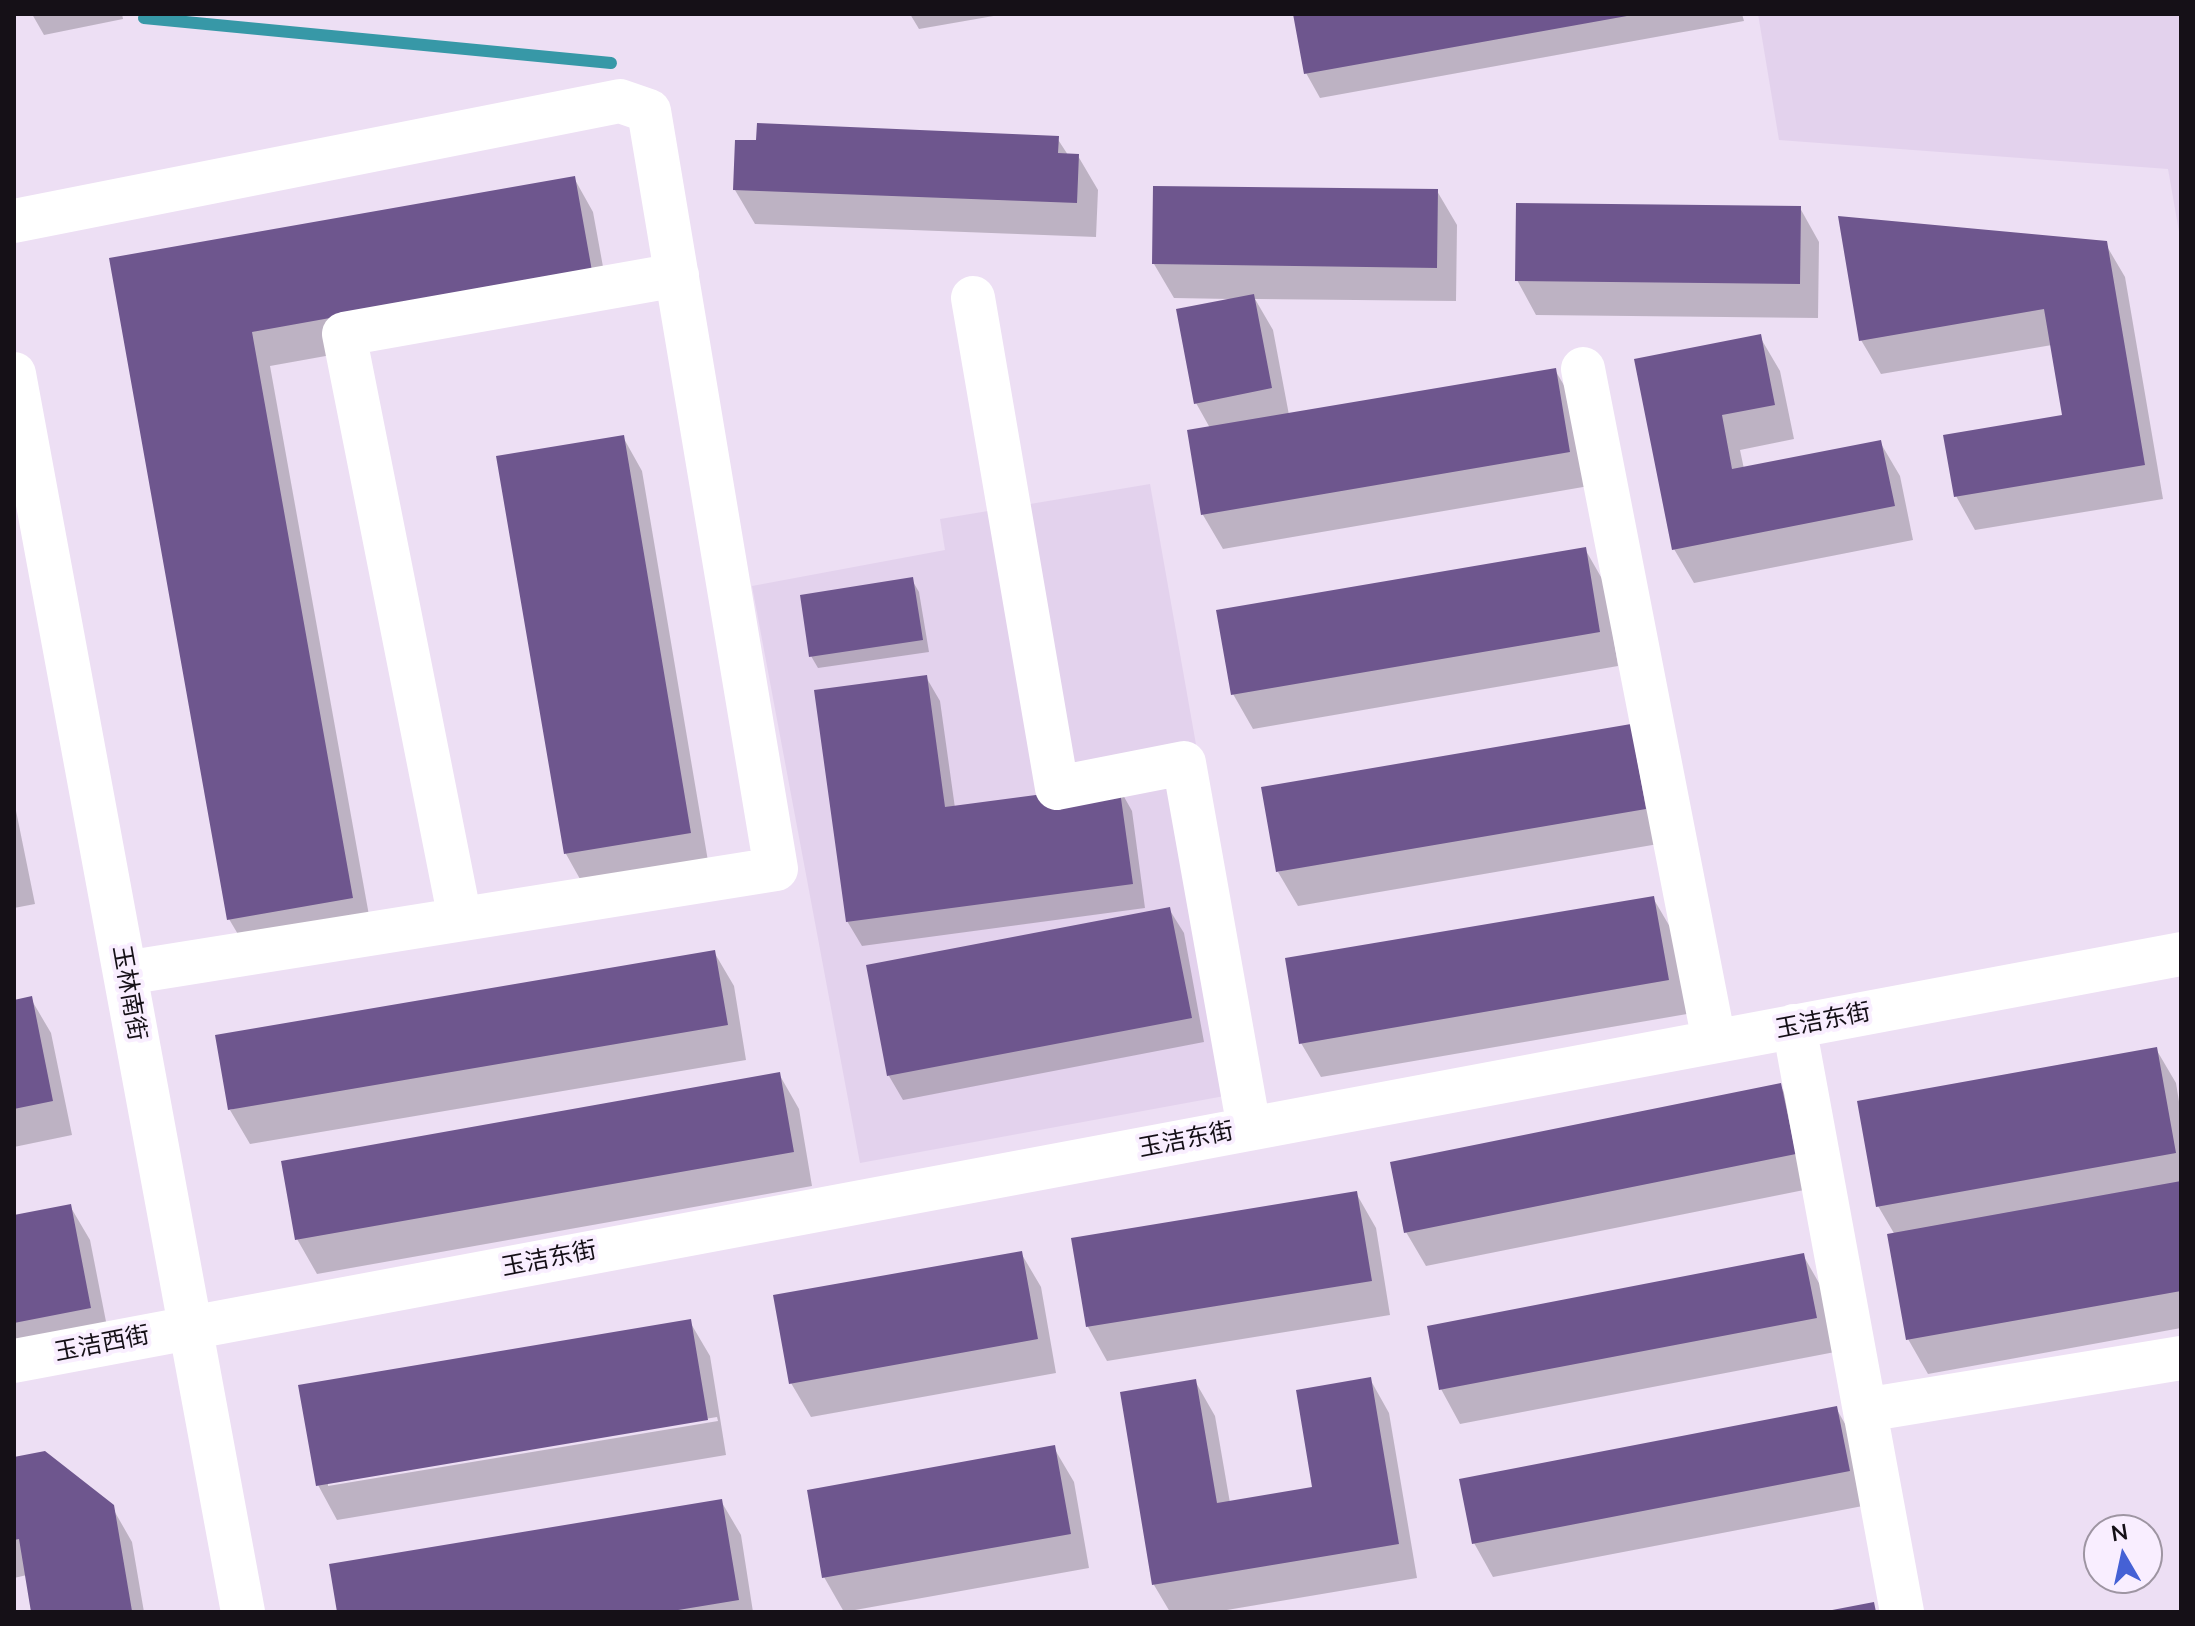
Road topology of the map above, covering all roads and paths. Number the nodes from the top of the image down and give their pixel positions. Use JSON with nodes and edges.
{"nodes":[{"id":1,"x":14,"y":221,"type":"edge"},
{"id":2,"x":677,"y":275,"type":"junction"},
{"id":3,"x":973,"y":298,"type":"dead end"},
{"id":4,"x":1583,"y":369,"type":"dead end"},
{"id":5,"x":14,"y":374,"type":"edge"},
{"id":6,"x":460,"y":919,"type":"junction"},
{"id":7,"x":2181,"y":954,"type":"edge"},
{"id":8,"x":125,"y":973,"type":"junction"},
{"id":9,"x":1794,"y":1026,"type":"junction"},
{"id":10,"x":1714,"y":1041,"type":"junction"},
{"id":11,"x":1249,"y":1128,"type":"junction"},
{"id":12,"x":190,"y":1327,"type":"junction"},
{"id":13,"x":2181,"y":1358,"type":"edge"},
{"id":14,"x":14,"y":1361,"type":"edge"},
{"id":15,"x":1865,"y":1410,"type":"junction"},
{"id":16,"x":243,"y":1612,"type":"edge"},
{"id":17,"x":1902,"y":1612,"type":"edge"}],
"edges":[{"from":1,"to":2,"type":"street"},
{"from":2,"to":6,"type":"street"},
{"from":2,"to":6,"type":"street"},
{"from":3,"to":11,"type":"street"},
{"from":4,"to":10,"type":"street"},
{"from":5,"to":8,"type":"street","name":"玉林南街"},
{"from":6,"to":8,"type":"street"},
{"from":7,"to":9,"type":"street","name":"玉洁东街"},
{"from":8,"to":12,"type":"street","name":"玉林南街"},
{"from":9,"to":10,"type":"street","name":"玉洁东街"},
{"from":9,"to":15,"type":"street"},
{"from":10,"to":11,"type":"street","name":"玉洁东街"},
{"from":11,"to":12,"type":"street","name":"玉洁东街"},
{"from":12,"to":14,"type":"street","name":"玉洁西街"},
{"from":12,"to":16,"type":"street","name":"玉林南街"},
{"from":13,"to":15,"type":"street"},
{"from":15,"to":17,"type":"street"}]}
